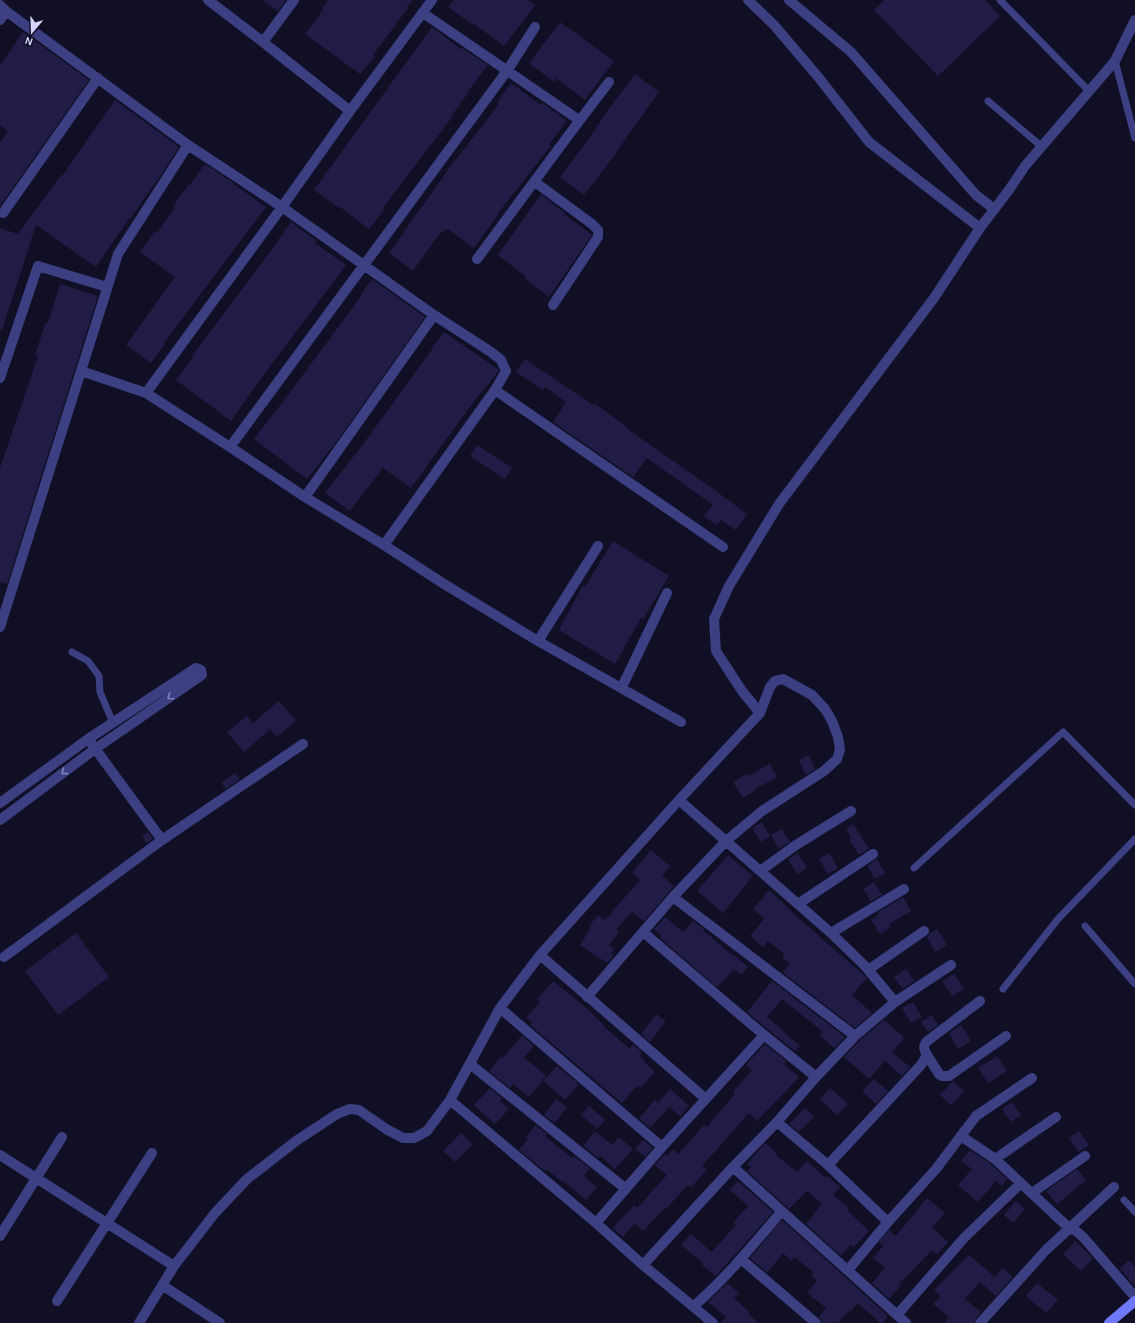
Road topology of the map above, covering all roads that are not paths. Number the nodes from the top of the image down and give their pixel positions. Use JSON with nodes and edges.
{"nodes":[{"id":1,"x":208,"y":0,"type":"edge"},
{"id":2,"x":294,"y":0,"type":"edge"},
{"id":3,"x":432,"y":0,"type":"edge"},
{"id":4,"x":748,"y":0,"type":"edge"},
{"id":5,"x":789,"y":0,"type":"edge"},
{"id":6,"x":1000,"y":0,"type":"edge"},
{"id":7,"x":3,"y":8,"type":"edge"},
{"id":8,"x":423,"y":13,"type":"junction"},
{"id":9,"x":0,"y":20,"type":"edge"},
{"id":10,"x":1135,"y":20,"type":"edge"},
{"id":11,"x":535,"y":26,"type":"dead end"},
{"id":12,"x":263,"y":42,"type":"junction"},
{"id":13,"x":1115,"y":61,"type":"junction"},
{"id":14,"x":507,"y":71,"type":"junction"},
{"id":15,"x":98,"y":78,"type":"junction"},
{"id":16,"x":609,"y":82,"type":"dead end"},
{"id":17,"x":1090,"y":91,"type":"junction"},
{"id":18,"x":988,"y":101,"type":"dead end"},
{"id":19,"x":350,"y":111,"type":"junction"},
{"id":20,"x":579,"y":120,"type":"junction"},
{"id":21,"x":1135,"y":138,"type":"edge"},
{"id":22,"x":188,"y":145,"type":"junction"},
{"id":23,"x":1041,"y":146,"type":"junction"},
{"id":24,"x":535,"y":182,"type":"junction"},
{"id":25,"x":282,"y":207,"type":"junction"},
{"id":26,"x":994,"y":208,"type":"junction"},
{"id":27,"x":3,"y":213,"type":"dead end"},
{"id":28,"x":980,"y":228,"type":"junction"},
{"id":29,"x":477,"y":259,"type":"dead end"},
{"id":30,"x":363,"y":265,"type":"junction"},
{"id":31,"x":106,"y":287,"type":"junction"},
{"id":32,"x":553,"y":305,"type":"dead end"},
{"id":33,"x":434,"y":315,"type":"junction"},
{"id":34,"x":81,"y":370,"type":"junction"},
{"id":35,"x":0,"y":378,"type":"edge"},
{"id":36,"x":496,"y":390,"type":"junction"},
{"id":37,"x":146,"y":393,"type":"junction"},
{"id":38,"x":230,"y":447,"type":"junction"},
{"id":39,"x":305,"y":497,"type":"junction"},
{"id":40,"x":384,"y":545,"type":"junction"},
{"id":41,"x":598,"y":546,"type":"dead end"},
{"id":42,"x":723,"y":547,"type":"dead end"},
{"id":43,"x":667,"y":593,"type":"dead end"},
{"id":44,"x":0,"y":627,"type":"edge"},
{"id":45,"x":538,"y":641,"type":"junction"},
{"id":46,"x":72,"y":652,"type":"dead end"},
{"id":47,"x":622,"y":688,"type":"junction"},
{"id":48,"x":760,"y":713,"type":"junction"},
{"id":49,"x":681,"y":722,"type":"dead end"},
{"id":50,"x":113,"y":723,"type":"junction"},
{"id":51,"x":88,"y":739,"type":"junction"},
{"id":52,"x":303,"y":744,"type":"dead end"},
{"id":53,"x":95,"y":749,"type":"junction"},
{"id":54,"x":679,"y":800,"type":"junction"},
{"id":55,"x":0,"y":803,"type":"edge"},
{"id":56,"x":1135,"y":805,"type":"edge"},
{"id":57,"x":851,"y":810,"type":"dead end"},
{"id":58,"x":0,"y":820,"type":"edge"},
{"id":59,"x":1135,"y":839,"type":"edge"},
{"id":60,"x":162,"y":840,"type":"junction"},
{"id":61,"x":726,"y":841,"type":"junction"},
{"id":62,"x":873,"y":854,"type":"dead end"},
{"id":63,"x":914,"y":868,"type":"dead end"},
{"id":64,"x":760,"y":871,"type":"junction"},
{"id":65,"x":904,"y":889,"type":"dead end"},
{"id":66,"x":673,"y":897,"type":"junction"},
{"id":67,"x":798,"y":904,"type":"junction"},
{"id":68,"x":1085,"y":926,"type":"dead end"},
{"id":69,"x":924,"y":931,"type":"dead end"},
{"id":70,"x":643,"y":932,"type":"junction"},
{"id":71,"x":831,"y":933,"type":"junction"},
{"id":72,"x":540,"y":955,"type":"junction"},
{"id":73,"x":4,"y":957,"type":"dead end"},
{"id":74,"x":951,"y":965,"type":"dead end"},
{"id":75,"x":868,"y":970,"type":"junction"},
{"id":76,"x":1135,"y":984,"type":"edge"},
{"id":77,"x":1003,"y":989,"type":"dead end"},
{"id":78,"x":587,"y":997,"type":"junction"},
{"id":79,"x":980,"y":1000,"type":"dead end"},
{"id":80,"x":895,"y":1002,"type":"junction"},
{"id":81,"x":500,"y":1008,"type":"junction"},
{"id":82,"x":764,"y":1035,"type":"junction"},
{"id":83,"x":855,"y":1036,"type":"junction"},
{"id":84,"x":1006,"y":1036,"type":"dead end"},
{"id":85,"x":927,"y":1055,"type":"junction"},
{"id":86,"x":470,"y":1064,"type":"junction"},
{"id":87,"x":816,"y":1077,"type":"junction"},
{"id":88,"x":1032,"y":1078,"type":"dead end"},
{"id":89,"x":706,"y":1099,"type":"junction"},
{"id":90,"x":450,"y":1100,"type":"junction"},
{"id":91,"x":1056,"y":1117,"type":"dead end"},
{"id":92,"x":776,"y":1122,"type":"junction"},
{"id":93,"x":961,"y":1136,"type":"junction"},
{"id":94,"x":62,"y":1137,"type":"dead end"},
{"id":95,"x":662,"y":1147,"type":"junction"},
{"id":96,"x":152,"y":1153,"type":"dead end"},
{"id":97,"x":0,"y":1155,"type":"edge"},
{"id":98,"x":1085,"y":1156,"type":"dead end"},
{"id":99,"x":995,"y":1159,"type":"junction"},
{"id":100,"x":828,"y":1165,"type":"junction"},
{"id":101,"x":733,"y":1167,"type":"junction"},
{"id":102,"x":37,"y":1178,"type":"junction"},
{"id":103,"x":1021,"y":1183,"type":"junction"},
{"id":104,"x":1114,"y":1187,"type":"dead end"},
{"id":105,"x":626,"y":1189,"type":"junction"},
{"id":106,"x":1032,"y":1193,"type":"junction"},
{"id":107,"x":1124,"y":1200,"type":"dead end"},
{"id":108,"x":781,"y":1212,"type":"junction"},
{"id":109,"x":1135,"y":1212,"type":"edge"},
{"id":110,"x":106,"y":1222,"type":"junction"},
{"id":111,"x":888,"y":1222,"type":"junction"},
{"id":112,"x":596,"y":1223,"type":"junction"},
{"id":113,"x":1069,"y":1228,"type":"junction"},
{"id":114,"x":0,"y":1236,"type":"edge"},
{"id":115,"x":741,"y":1259,"type":"junction"},
{"id":116,"x":643,"y":1265,"type":"junction"},
{"id":117,"x":174,"y":1266,"type":"junction"},
{"id":118,"x":848,"y":1270,"type":"junction"},
{"id":119,"x":162,"y":1285,"type":"junction"},
{"id":120,"x":1135,"y":1297,"type":"edge"},
{"id":121,"x":1135,"y":1300,"type":"edge"},
{"id":122,"x":57,"y":1301,"type":"dead end"},
{"id":123,"x":694,"y":1306,"type":"junction"},
{"id":124,"x":897,"y":1314,"type":"junction"},
{"id":125,"x":139,"y":1323,"type":"edge"},
{"id":126,"x":220,"y":1323,"type":"edge"},
{"id":127,"x":713,"y":1323,"type":"edge"},
{"id":128,"x":816,"y":1323,"type":"edge"},
{"id":129,"x":906,"y":1323,"type":"edge"},
{"id":130,"x":980,"y":1323,"type":"edge"},
{"id":131,"x":1109,"y":1323,"type":"edge"}],
"edges":[{"from":1,"to":12,"type":"street"},
{"from":2,"to":12,"type":"street"},
{"from":3,"to":8,"type":"street"},
{"from":4,"to":28,"type":"street"},
{"from":5,"to":26,"type":"street"},
{"from":6,"to":17,"type":"lane"},
{"from":7,"to":9,"type":"street"},
{"from":7,"to":15,"type":"street"},
{"from":8,"to":14,"type":"street"},
{"from":8,"to":19,"type":"street"},
{"from":10,"to":13,"type":"street"},
{"from":11,"to":14,"type":"street"},
{"from":12,"to":19,"type":"street"},
{"from":13,"to":17,"type":"street"},
{"from":13,"to":21,"type":"lane"},
{"from":14,"to":20,"type":"street"},
{"from":14,"to":30,"type":"street"},
{"from":15,"to":22,"type":"street"},
{"from":15,"to":27,"type":"street"},
{"from":16,"to":20,"type":"street"},
{"from":17,"to":23,"type":"street"},
{"from":18,"to":23,"type":"lane"},
{"from":19,"to":25,"type":"street"},
{"from":20,"to":24,"type":"street"},
{"from":22,"to":25,"type":"street"},
{"from":22,"to":31,"type":"street"},
{"from":23,"to":26,"type":"street"},
{"from":24,"to":29,"type":"street"},
{"from":24,"to":32,"type":"street"},
{"from":25,"to":30,"type":"street"},
{"from":25,"to":37,"type":"street"},
{"from":26,"to":28,"type":"street"},
{"from":28,"to":48,"type":"street"},
{"from":30,"to":33,"type":"street"},
{"from":30,"to":38,"type":"street"},
{"from":31,"to":34,"type":"street"},
{"from":31,"to":35,"type":"street"},
{"from":33,"to":36,"type":"street"},
{"from":33,"to":39,"type":"street"},
{"from":34,"to":37,"type":"street"},
{"from":34,"to":44,"type":"street"},
{"from":36,"to":40,"type":"street"},
{"from":36,"to":42,"type":"street"},
{"from":37,"to":38,"type":"street"},
{"from":38,"to":39,"type":"street"},
{"from":39,"to":40,"type":"street"},
{"from":40,"to":45,"type":"street"},
{"from":41,"to":45,"type":"street"},
{"from":43,"to":47,"type":"street"},
{"from":45,"to":47,"type":"street"},
{"from":46,"to":50,"type":"lane"},
{"from":47,"to":49,"type":"street"},
{"from":48,"to":54,"type":"street"},
{"from":48,"to":61,"type":"street"},
{"from":50,"to":51,"type":"street"},
{"from":50,"to":53,"type":"street","one_way":true},
{"from":51,"to":53,"type":"street"},
{"from":51,"to":55,"type":"street"},
{"from":52,"to":60,"type":"street"},
{"from":53,"to":58,"type":"street","one_way":true},
{"from":53,"to":60,"type":"street"},
{"from":54,"to":61,"type":"street"},
{"from":54,"to":72,"type":"street"},
{"from":56,"to":63,"type":"lane"},
{"from":57,"to":64,"type":"street"},
{"from":59,"to":77,"type":"lane"},
{"from":60,"to":73,"type":"street"},
{"from":61,"to":64,"type":"street"},
{"from":61,"to":66,"type":"street"},
{"from":62,"to":67,"type":"street"},
{"from":64,"to":67,"type":"street"},
{"from":65,"to":71,"type":"street"},
{"from":66,"to":70,"type":"street"},
{"from":66,"to":83,"type":"street"},
{"from":67,"to":71,"type":"street"},
{"from":68,"to":76,"type":"lane"},
{"from":69,"to":75,"type":"street"},
{"from":70,"to":78,"type":"street"},
{"from":70,"to":82,"type":"street"},
{"from":71,"to":75,"type":"street"},
{"from":72,"to":78,"type":"street"},
{"from":72,"to":81,"type":"street"},
{"from":74,"to":80,"type":"street"},
{"from":75,"to":80,"type":"street"},
{"from":78,"to":89,"type":"street"},
{"from":79,"to":85,"type":"street"},
{"from":80,"to":83,"type":"street"},
{"from":81,"to":86,"type":"street"},
{"from":81,"to":95,"type":"street"},
{"from":82,"to":87,"type":"street"},
{"from":82,"to":89,"type":"street"},
{"from":83,"to":87,"type":"street"},
{"from":84,"to":85,"type":"street"},
{"from":85,"to":100,"type":"street"},
{"from":86,"to":90,"type":"street"},
{"from":86,"to":105,"type":"street"},
{"from":87,"to":92,"type":"street"},
{"from":88,"to":93,"type":"street"},
{"from":89,"to":95,"type":"street"},
{"from":90,"to":112,"type":"street"},
{"from":90,"to":117,"type":"street"},
{"from":91,"to":99,"type":"street"},
{"from":92,"to":100,"type":"street"},
{"from":92,"to":101,"type":"street"},
{"from":93,"to":99,"type":"street"},
{"from":93,"to":111,"type":"street"},
{"from":94,"to":102,"type":"street"},
{"from":95,"to":105,"type":"street"},
{"from":96,"to":110,"type":"street"},
{"from":97,"to":102,"type":"street"},
{"from":98,"to":106,"type":"street"},
{"from":99,"to":103,"type":"street"},
{"from":100,"to":111,"type":"street"},
{"from":101,"to":108,"type":"street"},
{"from":101,"to":116,"type":"street"},
{"from":102,"to":110,"type":"street"},
{"from":102,"to":114,"type":"street"},
{"from":103,"to":106,"type":"street"},
{"from":103,"to":124,"type":"street"},
{"from":104,"to":113,"type":"street"},
{"from":105,"to":112,"type":"street"},
{"from":106,"to":113,"type":"street"},
{"from":107,"to":109,"type":"lane"},
{"from":108,"to":115,"type":"street"},
{"from":108,"to":118,"type":"street"},
{"from":110,"to":117,"type":"street"},
{"from":110,"to":122,"type":"street"},
{"from":111,"to":118,"type":"street"},
{"from":112,"to":116,"type":"street"},
{"from":113,"to":120,"type":"street"},
{"from":113,"to":130,"type":"street"},
{"from":115,"to":123,"type":"street"},
{"from":115,"to":128,"type":"street"},
{"from":116,"to":123,"type":"street"},
{"from":117,"to":119,"type":"street"},
{"from":118,"to":124,"type":"street"},
{"from":119,"to":125,"type":"street"},
{"from":119,"to":126,"type":"street"},
{"from":121,"to":131,"type":"street"},
{"from":123,"to":127,"type":"street"},
{"from":124,"to":129,"type":"street"}]}
